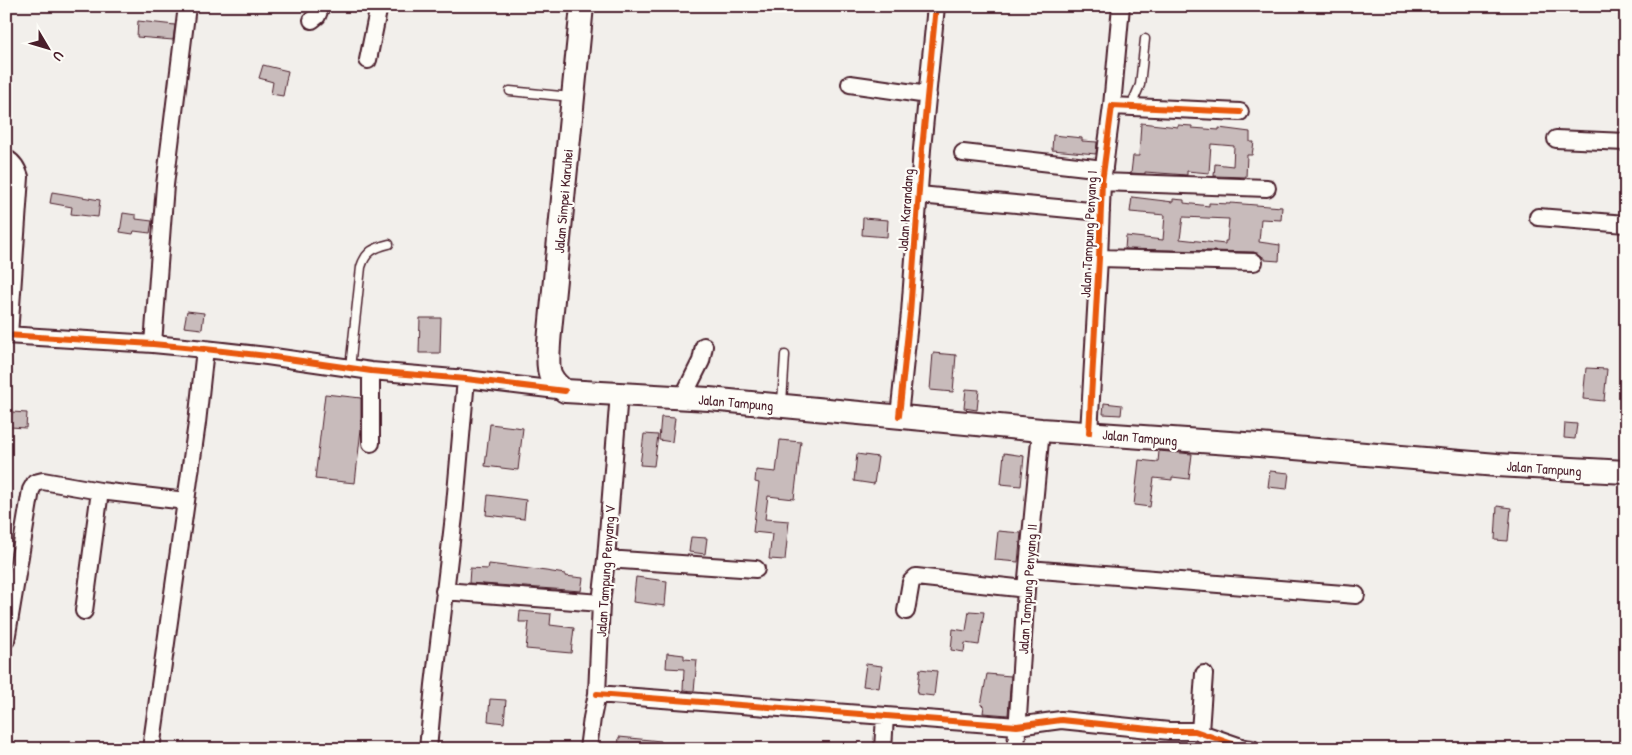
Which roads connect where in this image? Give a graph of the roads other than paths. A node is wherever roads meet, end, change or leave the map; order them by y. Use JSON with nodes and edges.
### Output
{"nodes":[{"id":1,"x":187,"y":6,"type":"edge"},
{"id":2,"x":379,"y":6,"type":"edge"},
{"id":3,"x":582,"y":6,"type":"edge"},
{"id":4,"x":936,"y":6,"type":"edge"},
{"id":5,"x":1121,"y":6,"type":"edge"},
{"id":6,"x":1145,"y":39,"type":"dead end"},
{"id":7,"x":368,"y":60,"type":"dead end"},
{"id":8,"x":850,"y":84,"type":"dead end"},
{"id":9,"x":510,"y":91,"type":"dead end"},
{"id":10,"x":928,"y":95,"type":"junction"},
{"id":11,"x":573,"y":97,"type":"junction"},
{"id":12,"x":1112,"y":106,"type":"junction"},
{"id":13,"x":1131,"y":106,"type":"junction"},
{"id":14,"x":1240,"y":112,"type":"dead end"},
{"id":15,"x":1556,"y":140,"type":"dead end"},
{"id":16,"x":1626,"y":142,"type":"edge"},
{"id":17,"x":964,"y":153,"type":"dead end"},
{"id":18,"x":6,"y":158,"type":"edge"},
{"id":19,"x":1103,"y":175,"type":"junction"},
{"id":20,"x":1267,"y":188,"type":"dead end"},
{"id":21,"x":919,"y":195,"type":"junction"},
{"id":22,"x":1101,"y":212,"type":"junction"},
{"id":23,"x":1538,"y":217,"type":"dead end"},
{"id":24,"x":1626,"y":224,"type":"edge"},
{"id":25,"x":389,"y":244,"type":"dead end"},
{"id":26,"x":1099,"y":258,"type":"junction"},
{"id":27,"x":1254,"y":262,"type":"dead end"},
{"id":28,"x":8,"y":335,"type":"edge"},
{"id":29,"x":153,"y":344,"type":"junction"},
{"id":30,"x":704,"y":346,"type":"dead end"},
{"id":31,"x":205,"y":349,"type":"junction"},
{"id":32,"x":785,"y":355,"type":"dead end"},
{"id":33,"x":350,"y":368,"type":"junction"},
{"id":34,"x":370,"y":371,"type":"junction"},
{"id":35,"x":466,"y":379,"type":"junction"},
{"id":36,"x":564,"y":390,"type":"junction"},
{"id":37,"x":618,"y":393,"type":"junction"},
{"id":38,"x":683,"y":397,"type":"junction"},
{"id":39,"x":782,"y":406,"type":"junction"},
{"id":40,"x":899,"y":416,"type":"junction"},
{"id":41,"x":1041,"y":430,"type":"junction"},
{"id":42,"x":1089,"y":433,"type":"junction"},
{"id":43,"x":370,"y":443,"type":"dead end"},
{"id":44,"x":1626,"y":472,"type":"edge"},
{"id":45,"x":100,"y":491,"type":"junction"},
{"id":46,"x":186,"y":502,"type":"junction"},
{"id":47,"x":606,"y":559,"type":"junction"},
{"id":48,"x":756,"y":569,"type":"dead end"},
{"id":49,"x":1028,"y":569,"type":"junction"},
{"id":50,"x":1026,"y":589,"type":"junction"},
{"id":51,"x":444,"y":591,"type":"junction"},
{"id":52,"x":1356,"y":595,"type":"dead end"},
{"id":53,"x":601,"y":603,"type":"junction"},
{"id":54,"x":84,"y":611,"type":"dead end"},
{"id":55,"x":906,"y":611,"type":"dead end"},
{"id":56,"x":6,"y":637,"type":"edge"},
{"id":57,"x":1204,"y":674,"type":"dead end"},
{"id":58,"x":597,"y":694,"type":"junction"},
{"id":59,"x":885,"y":716,"type":"junction"},
{"id":60,"x":1017,"y":726,"type":"junction"},
{"id":61,"x":1200,"y":732,"type":"junction"},
{"id":62,"x":151,"y":749,"type":"edge"},
{"id":63,"x":428,"y":749,"type":"edge"},
{"id":64,"x":588,"y":749,"type":"edge"},
{"id":65,"x":883,"y":749,"type":"edge"},
{"id":66,"x":1016,"y":749,"type":"edge"},
{"id":67,"x":1252,"y":749,"type":"edge"}],
"edges":[{"from":1,"to":29,"type":"street"},
{"from":2,"to":7,"type":"street"},
{"from":3,"to":11,"type":"main road","name":"Jalan Simpei Karuhei"},
{"from":4,"to":10,"type":"street","name":"Jalan Karandang"},
{"from":5,"to":12,"type":"street"},
{"from":6,"to":13,"type":"lane"},
{"from":8,"to":10,"type":"street"},
{"from":9,"to":11,"type":"lane"},
{"from":10,"to":21,"type":"street","name":"Jalan Karandang"},
{"from":11,"to":36,"type":"main road","name":"Jalan Simpei Karuhei"},
{"from":12,"to":13,"type":"street"},
{"from":12,"to":19,"type":"street","name":"Jalan Tampung Penyang I"},
{"from":13,"to":14,"type":"street"},
{"from":15,"to":16,"type":"street"},
{"from":17,"to":19,"type":"street"},
{"from":18,"to":28,"type":"street"},
{"from":19,"to":20,"type":"street"},
{"from":19,"to":22,"type":"street","name":"Jalan Tampung Penyang I"},
{"from":21,"to":22,"type":"street"},
{"from":21,"to":40,"type":"street","name":"Jalan Karandang"},
{"from":22,"to":26,"type":"street","name":"Jalan Tampung Penyang I"},
{"from":23,"to":24,"type":"street"},
{"from":25,"to":33,"type":"lane"},
{"from":26,"to":27,"type":"street"},
{"from":26,"to":42,"type":"street","name":"Jalan Tampung Penyang I"},
{"from":28,"to":29,"type":"street"},
{"from":29,"to":31,"type":"street"},
{"from":30,"to":38,"type":"street"},
{"from":31,"to":33,"type":"street"},
{"from":31,"to":46,"type":"street"},
{"from":32,"to":39,"type":"lane"},
{"from":33,"to":34,"type":"street"},
{"from":34,"to":35,"type":"street"},
{"from":34,"to":43,"type":"street"},
{"from":35,"to":36,"type":"street"},
{"from":35,"to":51,"type":"street"},
{"from":36,"to":37,"type":"main road","name":"Jalan Tampung"},
{"from":37,"to":38,"type":"main road","name":"Jalan Tampung"},
{"from":37,"to":47,"type":"street","name":"Jalan Tampung Penyang V"},
{"from":38,"to":39,"type":"main road","name":"Jalan Tampung"},
{"from":39,"to":40,"type":"main road","name":"Jalan Tampung"},
{"from":40,"to":41,"type":"main road","name":"Jalan Tampung"},
{"from":41,"to":42,"type":"main road","name":"Jalan Tampung"},
{"from":41,"to":49,"type":"street","name":"Jalan Tampung Penyang II"},
{"from":42,"to":44,"type":"main road","name":"Jalan Tampung"},
{"from":45,"to":46,"type":"street"},
{"from":45,"to":54,"type":"street"},
{"from":45,"to":56,"type":"street"},
{"from":46,"to":62,"type":"street"},
{"from":47,"to":48,"type":"street"},
{"from":47,"to":53,"type":"street","name":"Jalan Tampung Penyang V"},
{"from":49,"to":50,"type":"street","name":"Jalan Tampung Penyang II"},
{"from":49,"to":52,"type":"street"},
{"from":50,"to":55,"type":"street"},
{"from":50,"to":60,"type":"street","name":"Jalan Tampung Penyang II"},
{"from":51,"to":53,"type":"street"},
{"from":51,"to":63,"type":"street"},
{"from":53,"to":58,"type":"street","name":"Jalan Tampung Penyang V"},
{"from":57,"to":61,"type":"street"},
{"from":58,"to":59,"type":"street"},
{"from":58,"to":64,"type":"street","name":"Jalan Tampung Penyang V"},
{"from":59,"to":60,"type":"street"},
{"from":59,"to":65,"type":"street"},
{"from":60,"to":61,"type":"street"},
{"from":60,"to":66,"type":"street","name":"Jalan Tampung Penyang II"},
{"from":61,"to":67,"type":"street"}]}
